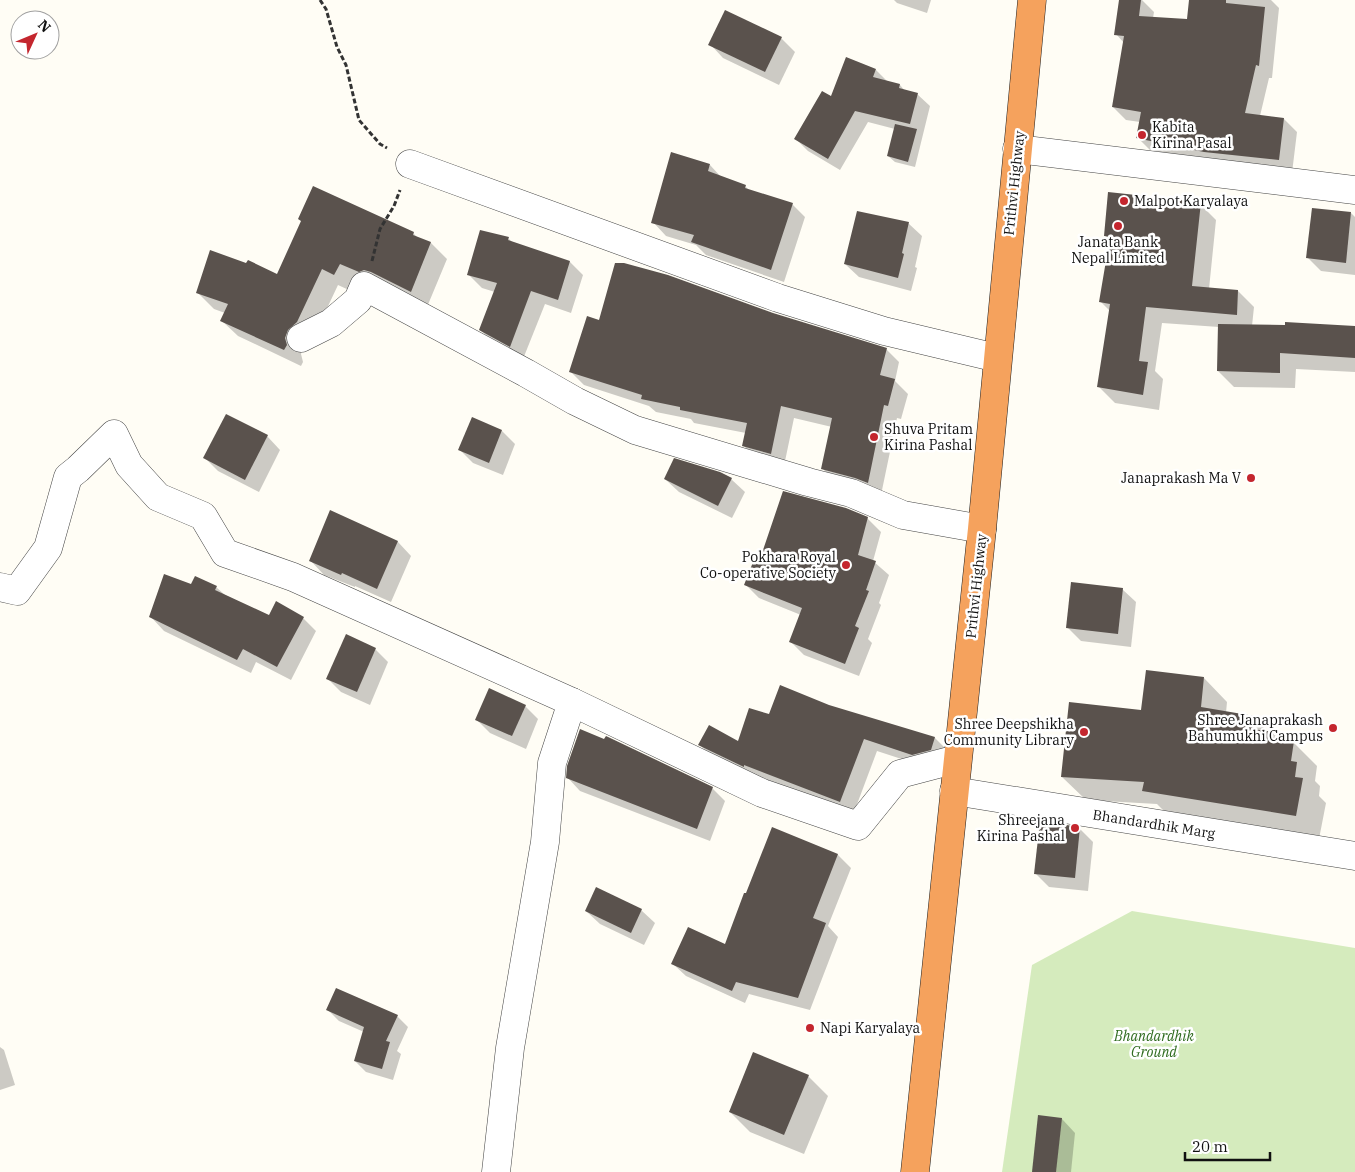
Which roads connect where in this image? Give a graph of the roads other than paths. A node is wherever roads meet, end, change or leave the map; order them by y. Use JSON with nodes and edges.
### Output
{"nodes":[{"id":1,"x":1032,"y":0,"type":"edge"},
{"id":2,"x":1017,"y":149,"type":"junction"},
{"id":3,"x":410,"y":164,"type":"road end"},
{"id":4,"x":1355,"y":190,"type":"edge"},
{"id":5,"x":300,"y":338,"type":"dead end"},
{"id":6,"x":998,"y":358,"type":"junction"},
{"id":7,"x":982,"y":530,"type":"junction"},
{"id":8,"x":0,"y":587,"type":"edge"},
{"id":9,"x":572,"y":702,"type":"junction"},
{"id":10,"x":957,"y":760,"type":"junction"},
{"id":11,"x":954,"y":791,"type":"junction"},
{"id":12,"x":1355,"y":856,"type":"edge"},
{"id":13,"x":496,"y":1172,"type":"edge"},
{"id":14,"x":915,"y":1172,"type":"edge"}],
"edges":[{"from":1,"to":2,"type":"highway","name":"Prithvi Highway"},
{"from":2,"to":4,"type":"street"},
{"from":2,"to":6,"type":"highway","name":"Prithvi Highway"},
{"from":3,"to":6,"type":"street"},
{"from":5,"to":7,"type":"street"},
{"from":6,"to":7,"type":"highway","name":"Prithvi Highway"},
{"from":7,"to":10,"type":"highway","name":"Prithvi Highway"},
{"from":8,"to":9,"type":"street"},
{"from":9,"to":10,"type":"street"},
{"from":9,"to":13,"type":"street"},
{"from":10,"to":11,"type":"highway","name":"Prithvi Highway"},
{"from":11,"to":12,"type":"street","name":"Bhandardhik Marg"},
{"from":11,"to":14,"type":"highway","name":"Prithvi Highway"}]}
